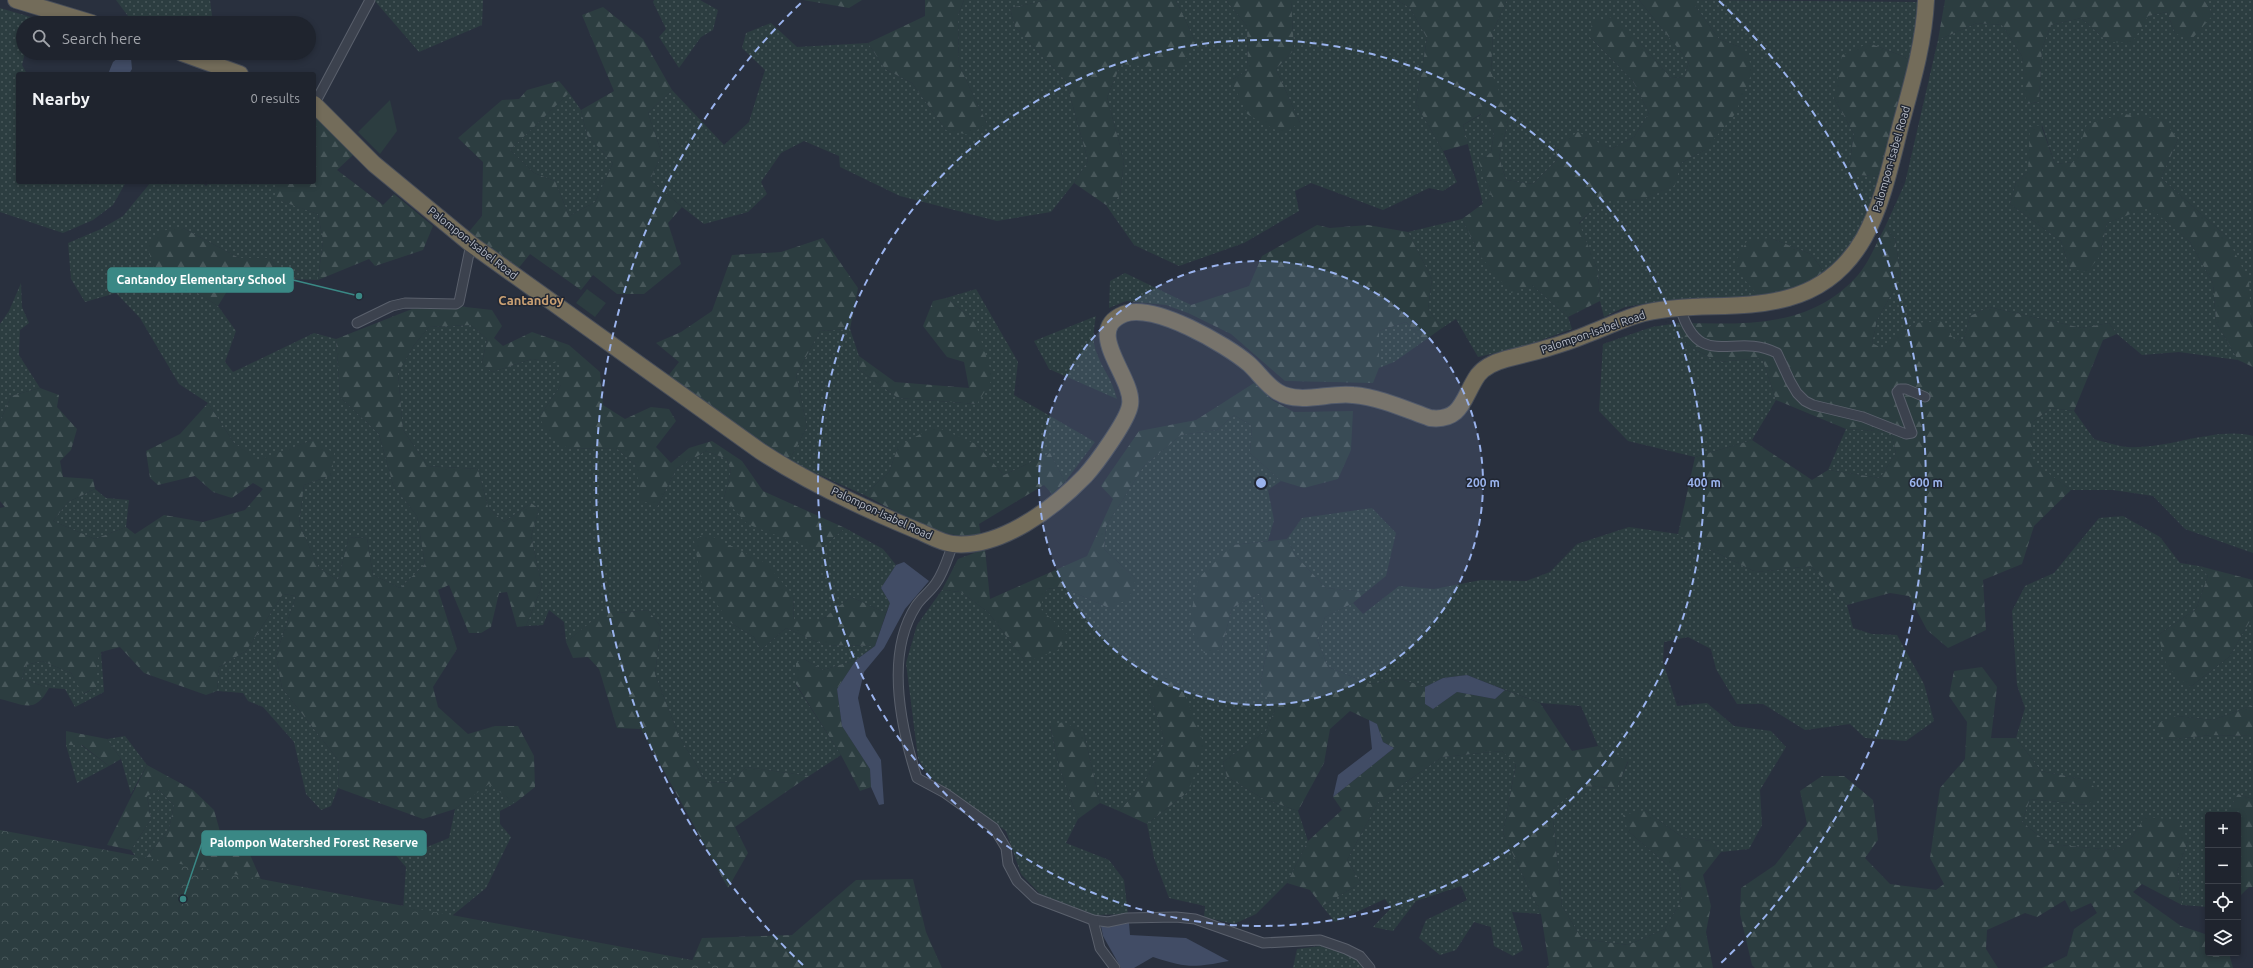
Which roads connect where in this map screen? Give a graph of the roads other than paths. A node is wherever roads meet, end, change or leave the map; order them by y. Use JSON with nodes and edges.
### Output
{"nodes":[{"id":1,"x":16,"y":0,"type":"edge"},
{"id":2,"x":370,"y":0,"type":"edge"},
{"id":3,"x":1926,"y":0,"type":"edge"},
{"id":4,"x":69,"y":16,"type":"edge"},
{"id":5,"x":201,"y":60,"type":"edge"},
{"id":6,"x":234,"y":72,"type":"edge"},
{"id":7,"x":316,"y":100,"type":"edge"},
{"id":8,"x":316,"y":106,"type":"edge"},
{"id":9,"x":471,"y":244,"type":"junction"},
{"id":10,"x":1680,"y":307,"type":"junction"},
{"id":11,"x":357,"y":322,"type":"dead end"},
{"id":12,"x":1926,"y":398,"type":"dead end"},
{"id":13,"x":953,"y":544,"type":"junction"},
{"id":14,"x":1093,"y":920,"type":"junction"},
{"id":15,"x":1115,"y":968,"type":"edge"},
{"id":16,"x":1370,"y":968,"type":"edge"}],
"edges":[{"from":1,"to":4,"type":"highway"},
{"from":2,"to":7,"type":"street"},
{"from":3,"to":10,"type":"highway","name":"Palompon-Isabel Road"},
{"from":5,"to":6,"type":"highway"},
{"from":8,"to":9,"type":"highway","name":"Palompon-Isabel Road"},
{"from":9,"to":11,"type":"street"},
{"from":9,"to":13,"type":"highway","name":"Palompon-Isabel Road"},
{"from":10,"to":12,"type":"street"},
{"from":10,"to":13,"type":"highway","name":"Palompon-Isabel Road"},
{"from":13,"to":14,"type":"street"},
{"from":14,"to":15,"type":"street"},
{"from":14,"to":16,"type":"street"}]}
